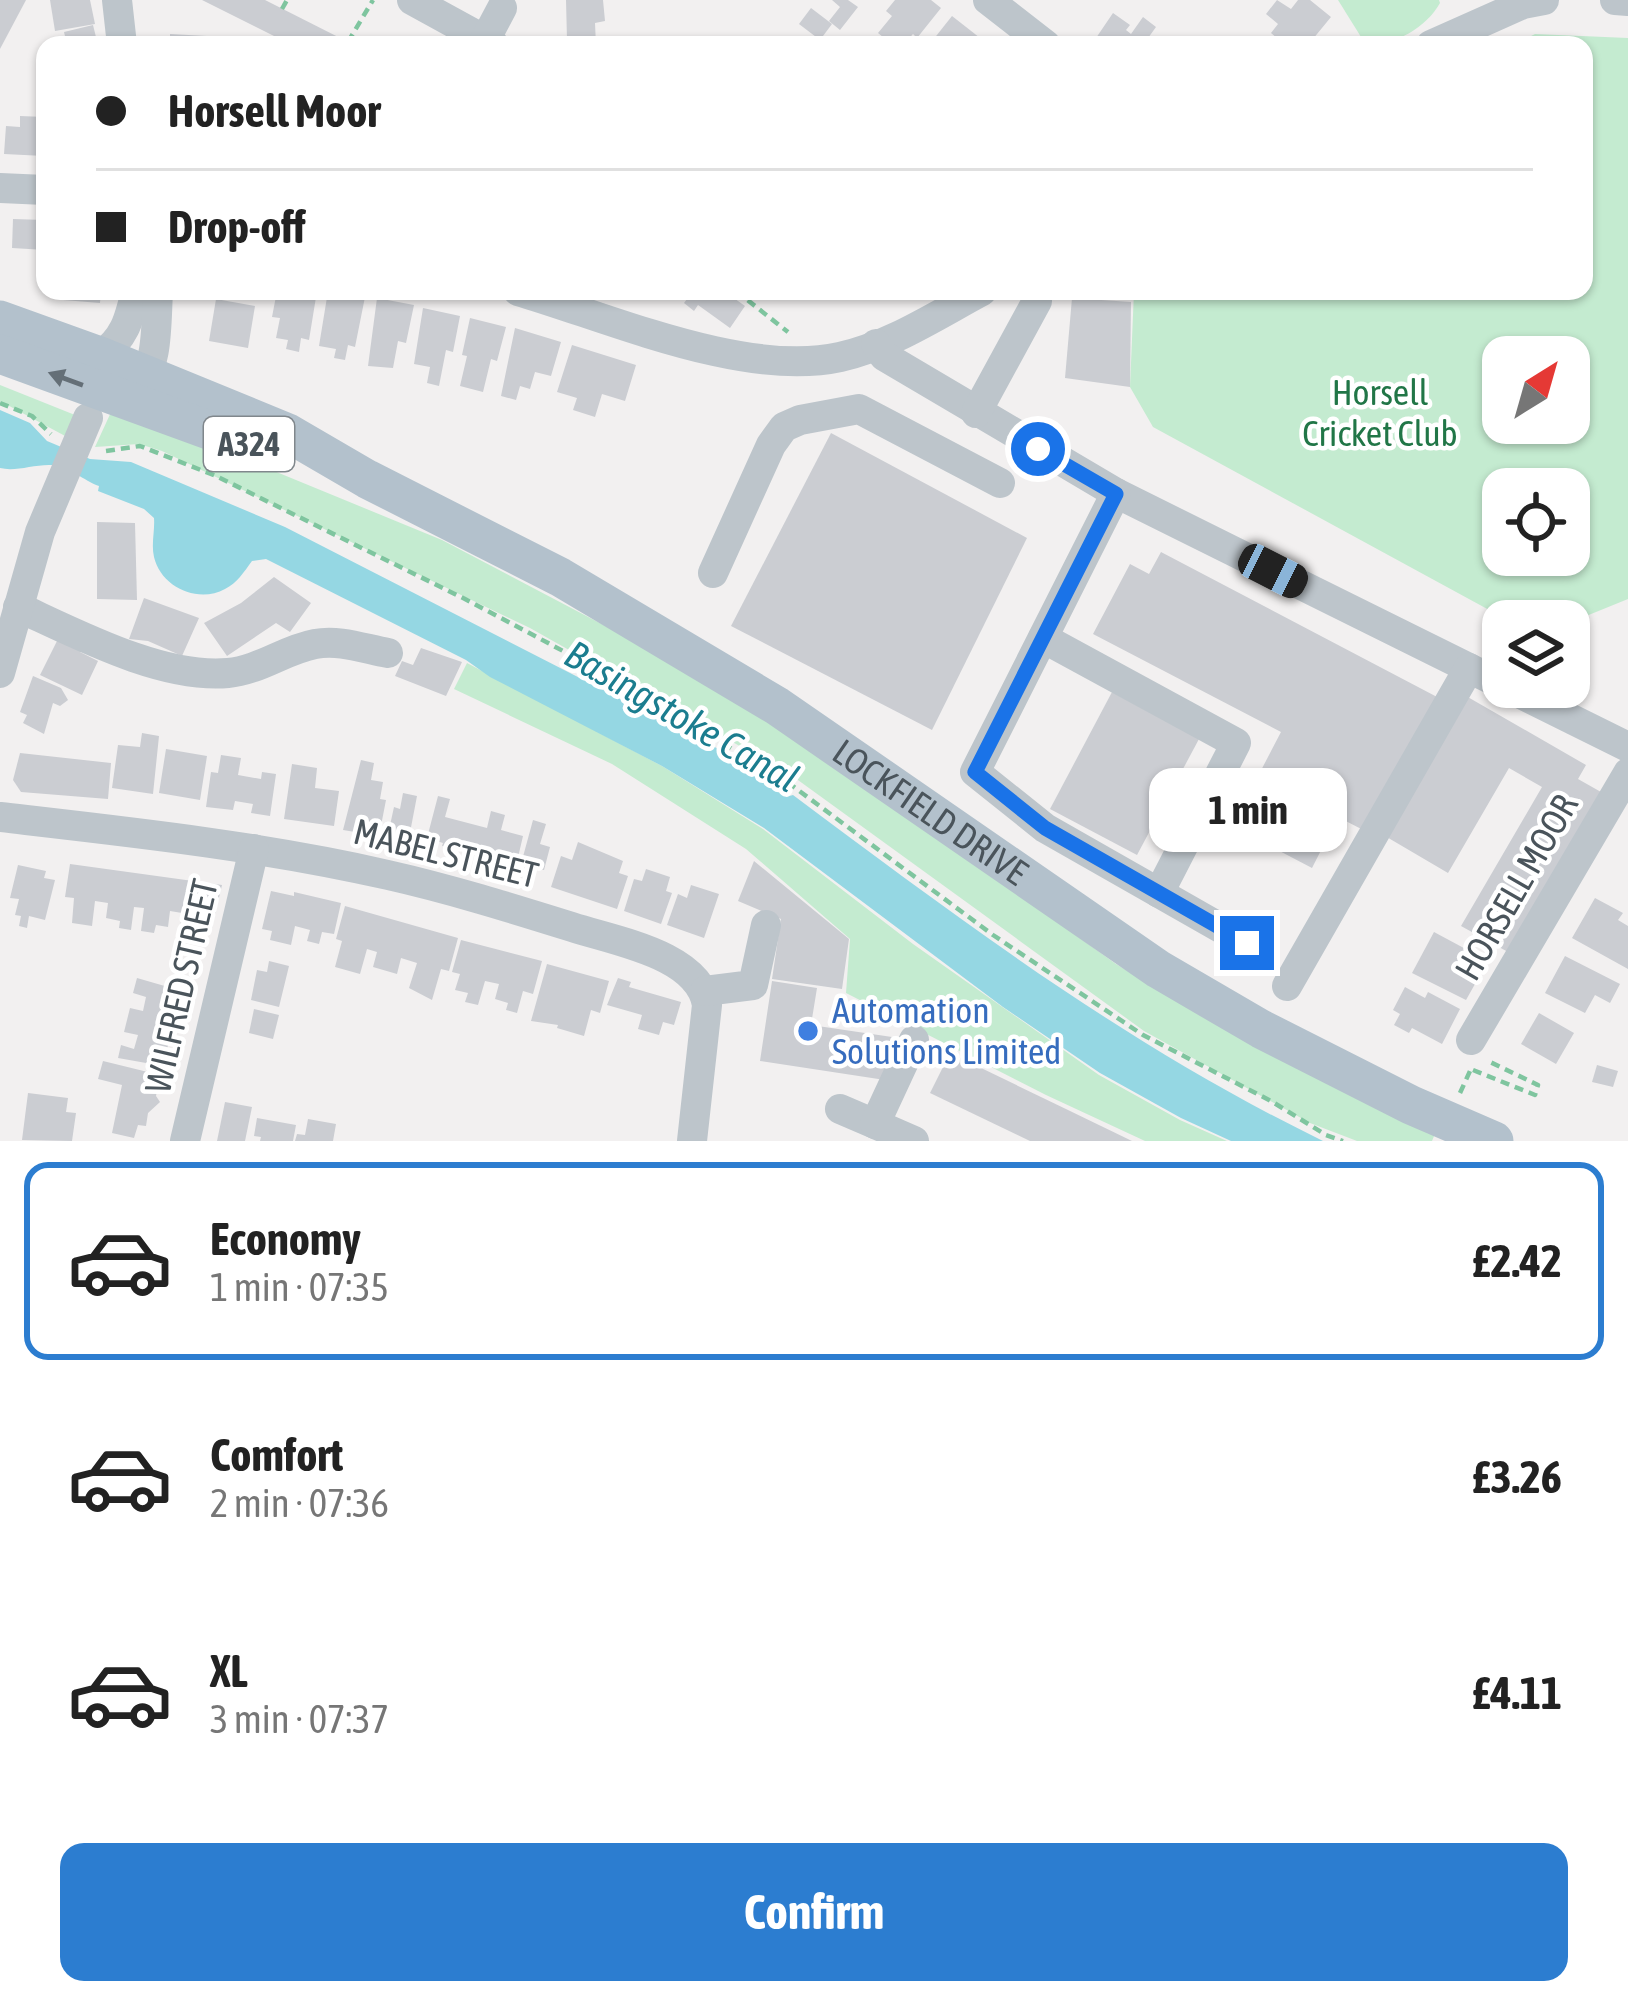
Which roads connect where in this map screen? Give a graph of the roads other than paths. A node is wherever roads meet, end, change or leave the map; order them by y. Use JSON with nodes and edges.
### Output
{"nodes":[{"id":1,"x":117,"y":0,"type":"edge"},
{"id":2,"x":412,"y":0,"type":"edge"},
{"id":3,"x":988,"y":0,"type":"edge"},
{"id":4,"x":1615,"y":0,"type":"edge"},
{"id":5,"x":1529,"y":1,"type":"edge"},
{"id":6,"x":1628,"y":1,"type":"edge"},
{"id":7,"x":502,"y":8,"type":"dead end"},
{"id":8,"x":121,"y":36,"type":"edge"},
{"id":9,"x":477,"y":36,"type":"edge"},
{"id":10,"x":492,"y":36,"type":"edge"},
{"id":11,"x":1034,"y":36,"type":"edge"},
{"id":12,"x":1451,"y":36,"type":"edge"},
{"id":13,"x":0,"y":188,"type":"edge"},
{"id":14,"x":36,"y":190,"type":"edge"},
{"id":15,"x":133,"y":300,"type":"edge"},
{"id":16,"x":158,"y":300,"type":"edge"},
{"id":17,"x":547,"y":300,"type":"edge"},
{"id":18,"x":1037,"y":301,"type":"dead end"},
{"id":19,"x":938,"y":302,"type":"edge"},
{"id":20,"x":0,"y":320,"type":"edge"},
{"id":21,"x":876,"y":344,"type":"junction"},
{"id":22,"x":0,"y":354,"type":"edge"},
{"id":23,"x":100,"y":356,"type":"junction"},
{"id":24,"x":141,"y":389,"type":"junction"},
{"id":25,"x":963,"y":405,"type":"junction"},
{"id":26,"x":88,"y":418,"type":"dead end"},
{"id":27,"x":924,"y":442,"type":"junction"},
{"id":28,"x":1000,"y":483,"type":"dead end"},
{"id":29,"x":1116,"y":494,"type":"junction"},
{"id":30,"x":713,"y":573,"type":"dead end"},
{"id":31,"x":9,"y":621,"type":"edge"},
{"id":32,"x":1043,"y":638,"type":"junction"},
{"id":33,"x":388,"y":653,"type":"dead end"},
{"id":34,"x":1469,"y":668,"type":"junction"},
{"id":35,"x":0,"y":673,"type":"edge"},
{"id":36,"x":1482,"y":674,"type":"edge"},
{"id":37,"x":1549,"y":708,"type":"edge"},
{"id":38,"x":1628,"y":747,"type":"edge"},
{"id":39,"x":1628,"y":773,"type":"edge"},
{"id":40,"x":0,"y":817,"type":"edge"},
{"id":41,"x":254,"y":849,"type":"junction"},
{"id":42,"x":1159,"y":893,"type":"junction"},
{"id":43,"x":766,"y":925,"type":"dead end"},
{"id":44,"x":1247,"y":943,"type":"dead end"},
{"id":45,"x":1287,"y":986,"type":"dead end"},
{"id":46,"x":705,"y":991,"type":"junction"},
{"id":47,"x":914,"y":1040,"type":"dead end"},
{"id":48,"x":1474,"y":1056,"type":"road end"},
{"id":49,"x":840,"y":1109,"type":"dead end"},
{"id":50,"x":875,"y":1124,"type":"junction"},
{"id":51,"x":185,"y":1141,"type":"edge"},
{"id":52,"x":692,"y":1141,"type":"edge"},
{"id":53,"x":914,"y":1141,"type":"edge"},
{"id":54,"x":1494,"y":1141,"type":"edge"}],
"edges":[{"from":1,"to":8,"type":"street"},
{"from":2,"to":9,"type":"street"},
{"from":3,"to":11,"type":"street"},
{"from":4,"to":6,"type":"street"},
{"from":5,"to":12,"type":"street"},
{"from":7,"to":10,"type":"street"},
{"from":13,"to":14,"type":"street"},
{"from":15,"to":23,"type":"street"},
{"from":16,"to":24,"type":"street"},
{"from":17,"to":21,"type":"street"},
{"from":18,"to":25,"type":"street"},
{"from":19,"to":21,"type":"street"},
{"from":20,"to":23,"type":"main road","name":"LOCKFIELD DRIVE","number":"A324"},
{"from":21,"to":25,"type":"street"},
{"from":24,"to":22,"type":"main road","name":"LOCKFIELD DRIVE","number":"A324","one_way":true},
{"from":23,"to":24,"type":"main road","name":"LOCKFIELD DRIVE","number":"A324"},
{"from":24,"to":54,"type":"main road","name":"LOCKFIELD DRIVE","number":"A324"},
{"from":25,"to":27,"type":"street"},
{"from":25,"to":29,"type":"street"},
{"from":26,"to":31,"type":"street"},
{"from":27,"to":28,"type":"street"},
{"from":27,"to":30,"type":"street"},
{"from":29,"to":32,"type":"street"},
{"from":29,"to":34,"type":"street"},
{"from":31,"to":33,"type":"street"},
{"from":31,"to":35,"type":"street"},
{"from":32,"to":42,"type":"street"},
{"from":32,"to":42,"type":"street"},
{"from":34,"to":36,"type":"street"},
{"from":34,"to":45,"type":"street"},
{"from":37,"to":38,"type":"street"},
{"from":39,"to":48,"type":"street","name":"HORSELL MOOR"},
{"from":40,"to":41,"type":"street","name":"MABEL STREET"},
{"from":41,"to":46,"type":"street","name":"MABEL STREET"},
{"from":41,"to":51,"type":"street","name":"WILFRED STREET"},
{"from":42,"to":44,"type":"street"},
{"from":43,"to":46,"type":"street"},
{"from":46,"to":52,"type":"street"},
{"from":47,"to":50,"type":"street"},
{"from":49,"to":50,"type":"street"},
{"from":50,"to":53,"type":"street"}]}
